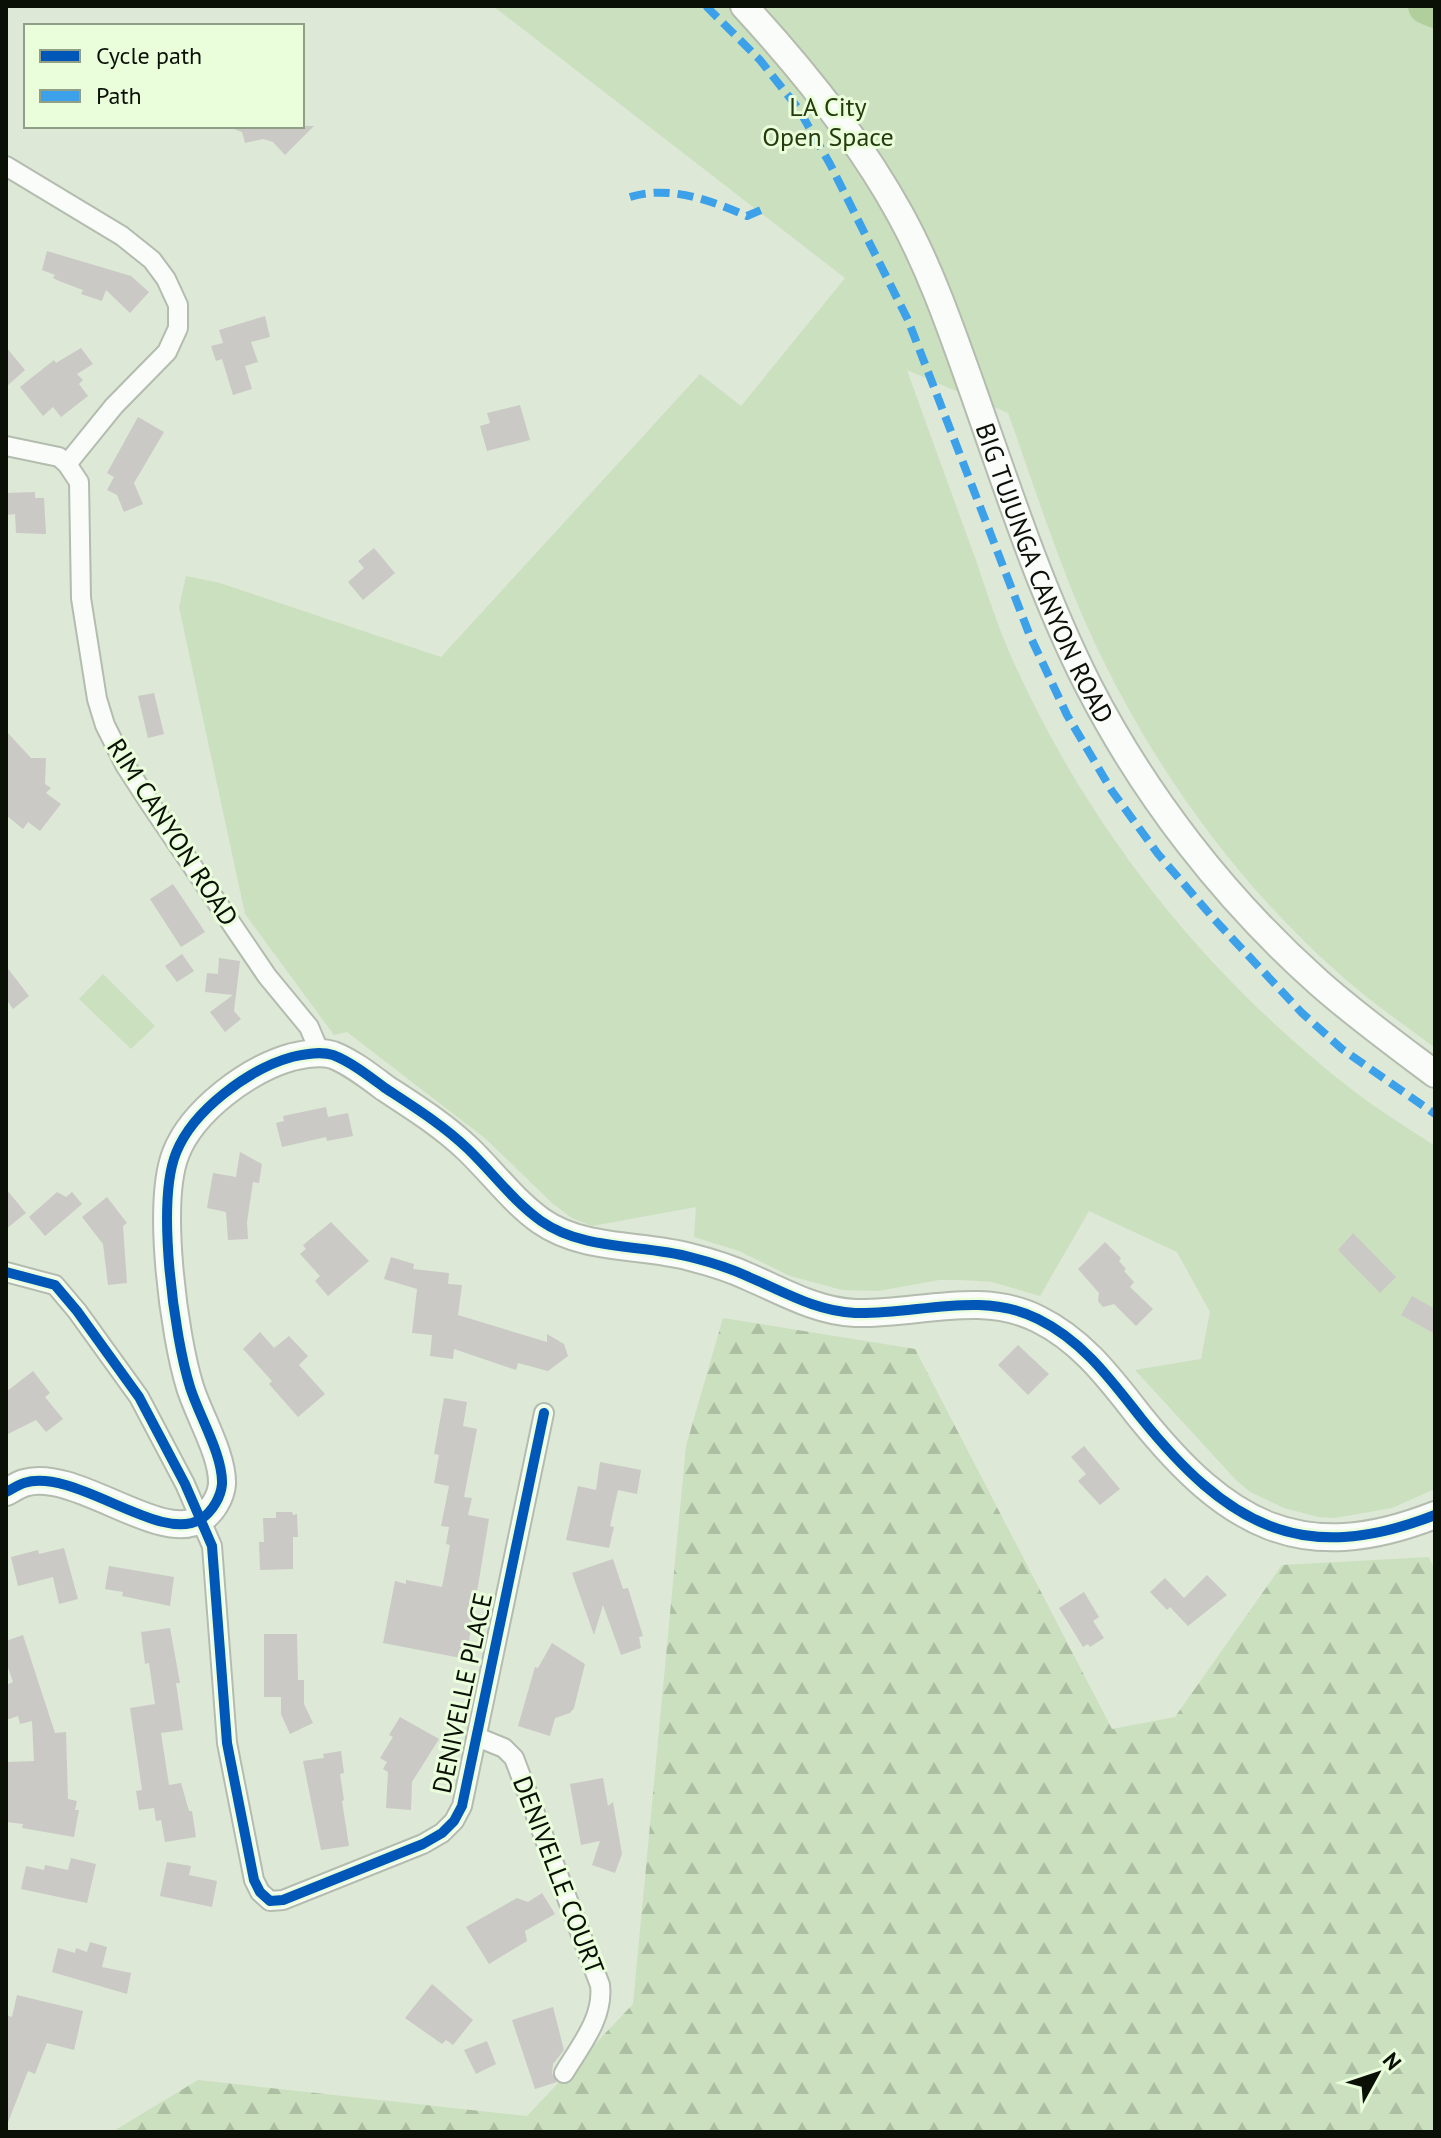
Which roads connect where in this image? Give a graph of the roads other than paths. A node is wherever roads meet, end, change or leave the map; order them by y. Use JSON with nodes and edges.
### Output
{"nodes":[{"id":1,"x":744,"y":6,"type":"edge"},
{"id":2,"x":6,"y":166,"type":"edge"},
{"id":3,"x":6,"y":446,"type":"edge"},
{"id":4,"x":67,"y":464,"type":"junction"},
{"id":5,"x":320,"y":1053,"type":"junction"},
{"id":6,"x":1435,"y":1074,"type":"edge"},
{"id":7,"x":6,"y":1272,"type":"edge"},
{"id":8,"x":544,"y":1413,"type":"dead end"},
{"id":9,"x":6,"y":1492,"type":"edge"},
{"id":10,"x":1435,"y":1515,"type":"edge"},
{"id":11,"x":201,"y":1520,"type":"junction"},
{"id":12,"x":477,"y":1737,"type":"junction"},
{"id":13,"x":564,"y":2073,"type":"dead end"}],
"edges":[{"from":1,"to":6,"type":"street","name":"BIG TUJUNGA CANYON ROAD"},
{"from":2,"to":4,"type":"street"},
{"from":3,"to":4,"type":"street"},
{"from":4,"to":5,"type":"street","name":"RIM CANYON ROAD"},
{"from":5,"to":10,"type":"street"},
{"from":5,"to":11,"type":"street"},
{"from":7,"to":11,"type":"street"},
{"from":8,"to":12,"type":"street","name":"DENIVELLE PLACE"},
{"from":9,"to":11,"type":"street"},
{"from":11,"to":12,"type":"street","name":"DENIVELLE PLACE"},
{"from":12,"to":13,"type":"street","name":"DENIVELLE COURT"}]}
